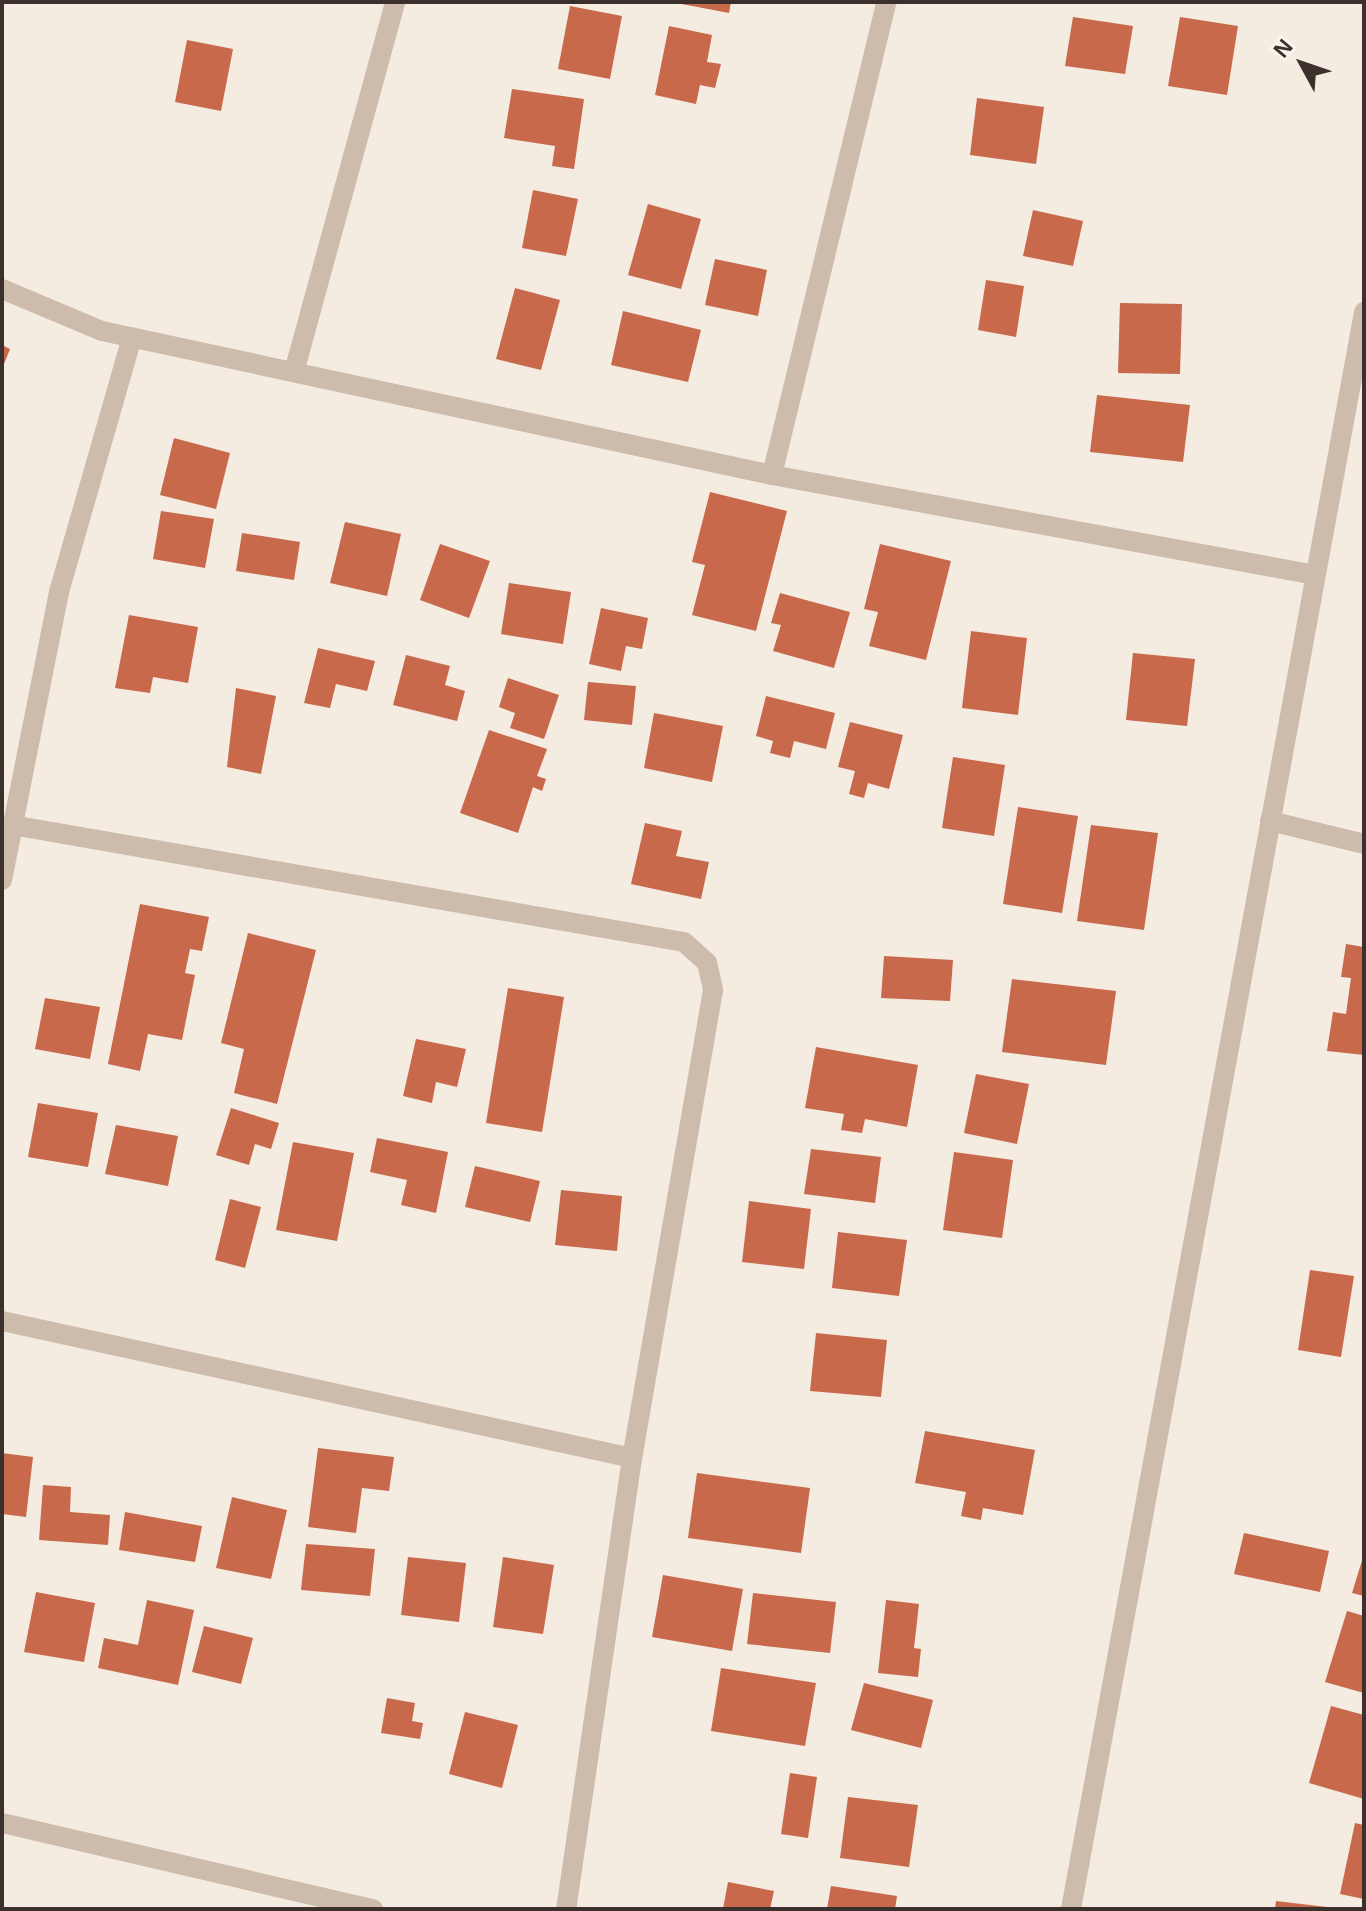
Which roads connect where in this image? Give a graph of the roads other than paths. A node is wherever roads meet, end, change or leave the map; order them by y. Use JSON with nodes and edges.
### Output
{"nodes":[{"id":1,"x":395,"y":2,"type":"edge"},
{"id":2,"x":886,"y":2,"type":"edge"},
{"id":3,"x":2,"y":289,"type":"edge"},
{"id":4,"x":1364,"y":312,"type":"edge"},
{"id":5,"x":132,"y":337,"type":"junction"},
{"id":6,"x":294,"y":372,"type":"junction"},
{"id":7,"x":772,"y":475,"type":"junction"},
{"id":8,"x":1315,"y":575,"type":"junction"},
{"id":9,"x":1270,"y":821,"type":"junction"},
{"id":10,"x":12,"y":825,"type":"junction"},
{"id":11,"x":1364,"y":844,"type":"edge"},
{"id":12,"x":2,"y":880,"type":"edge"},
{"id":13,"x":2,"y":1321,"type":"edge"},
{"id":14,"x":632,"y":1458,"type":"junction"},
{"id":15,"x":2,"y":1823,"type":"edge"},
{"id":16,"x":373,"y":1909,"type":"edge"},
{"id":17,"x":566,"y":1909,"type":"edge"},
{"id":18,"x":1071,"y":1909,"type":"edge"}],
"edges":[{"from":1,"to":6,"type":"street"},
{"from":2,"to":7,"type":"street"},
{"from":3,"to":5,"type":"street"},
{"from":4,"to":8,"type":"street"},
{"from":5,"to":6,"type":"street"},
{"from":5,"to":10,"type":"street"},
{"from":6,"to":7,"type":"street"},
{"from":7,"to":8,"type":"street"},
{"from":8,"to":9,"type":"street"},
{"from":9,"to":11,"type":"street"},
{"from":9,"to":18,"type":"street"},
{"from":10,"to":12,"type":"street"},
{"from":10,"to":14,"type":"street"},
{"from":13,"to":14,"type":"street"},
{"from":14,"to":17,"type":"street"},
{"from":15,"to":16,"type":"street"}]}
